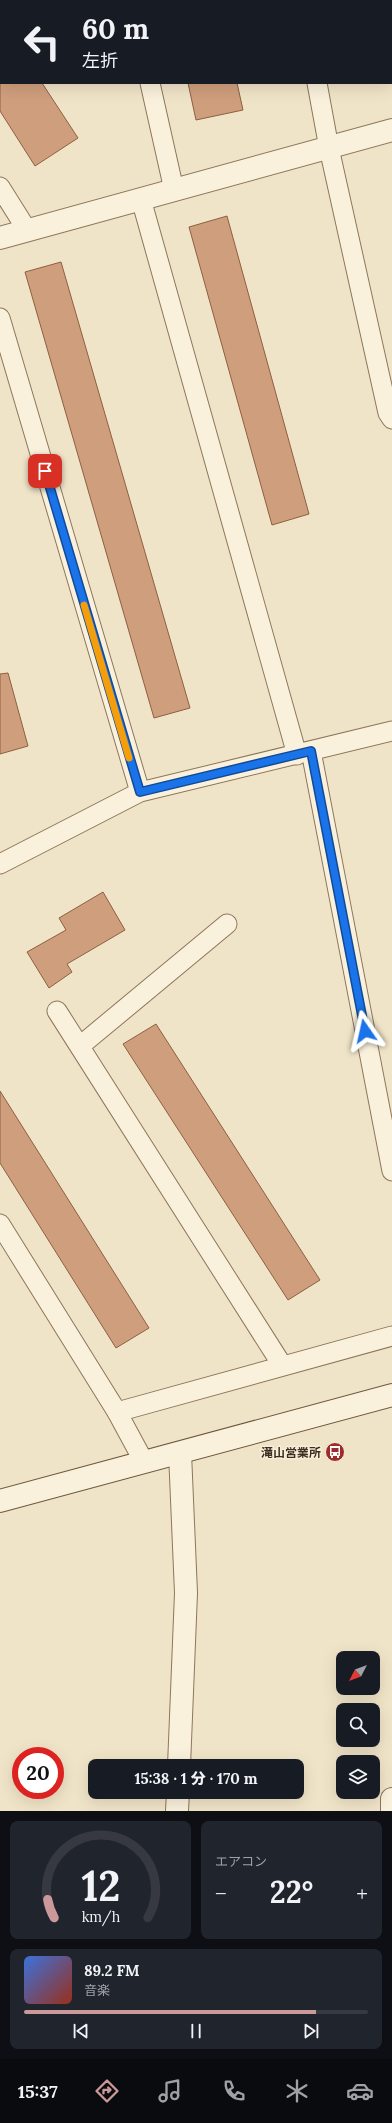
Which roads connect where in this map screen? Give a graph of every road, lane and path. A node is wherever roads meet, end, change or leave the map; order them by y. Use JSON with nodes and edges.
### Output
{"nodes":[{"id":1,"x":150,"y":84,"type":"edge"},
{"id":2,"x":317,"y":84,"type":"edge"},
{"id":3,"x":392,"y":130,"type":"edge"},
{"id":4,"x":329,"y":148,"type":"junction"},
{"id":5,"x":0,"y":187,"type":"edge"},
{"id":6,"x":174,"y":190,"type":"junction"},
{"id":7,"x":141,"y":199,"type":"junction"},
{"id":8,"x":27,"y":230,"type":"junction"},
{"id":9,"x":0,"y":238,"type":"edge"},
{"id":10,"x":0,"y":318,"type":"edge"},
{"id":11,"x":392,"y":419,"type":"edge"},
{"id":12,"x":392,"y":730,"type":"edge"},
{"id":13,"x":304,"y":753,"type":"junction"},
{"id":14,"x":140,"y":792,"type":"junction"},
{"id":15,"x":0,"y":864,"type":"edge"},
{"id":16,"x":227,"y":924,"type":"dead end"},
{"id":17,"x":58,"y":1011,"type":"dead end"},
{"id":18,"x":80,"y":1046,"type":"junction"},
{"id":19,"x":392,"y":1171,"type":"edge"},
{"id":20,"x":0,"y":1224,"type":"edge"},
{"id":21,"x":392,"y":1336,"type":"edge"},
{"id":22,"x":282,"y":1365,"type":"junction"},
{"id":23,"x":392,"y":1395,"type":"edge"},
{"id":24,"x":117,"y":1412,"type":"junction"},
{"id":25,"x":180,"y":1453,"type":"junction"},
{"id":26,"x":144,"y":1462,"type":"junction"},
{"id":27,"x":0,"y":1501,"type":"edge"},
{"id":28,"x":179,"y":1759,"type":"edge"},
{"id":29,"x":178,"y":1799,"type":"edge"},
{"id":30,"x":392,"y":1799,"type":"edge"},
{"id":31,"x":177,"y":1811,"type":"edge"},
{"id":32,"x":392,"y":1811,"type":"edge"}],
"edges":[{"from":1,"to":6,"type":"lane"},
{"from":2,"to":4,"type":"lane"},
{"from":3,"to":4,"type":"street"},
{"from":4,"to":6,"type":"street"},
{"from":4,"to":11,"type":"lane"},
{"from":5,"to":8,"type":"lane"},
{"from":6,"to":7,"type":"street"},
{"from":7,"to":8,"type":"street"},
{"from":7,"to":13,"type":"lane"},
{"from":8,"to":9,"type":"street"},
{"from":10,"to":14,"type":"lane"},
{"from":12,"to":13,"type":"lane"},
{"from":13,"to":14,"type":"lane"},
{"from":13,"to":19,"type":"lane"},
{"from":14,"to":15,"type":"lane"},
{"from":16,"to":18,"type":"lane"},
{"from":17,"to":18,"type":"lane"},
{"from":18,"to":22,"type":"lane"},
{"from":20,"to":24,"type":"lane"},
{"from":21,"to":22,"type":"lane"},
{"from":22,"to":24,"type":"lane"},
{"from":23,"to":25,"type":"street"},
{"from":24,"to":26,"type":"lane"},
{"from":25,"to":26,"type":"street"},
{"from":25,"to":28,"type":"street"},
{"from":26,"to":27,"type":"street"},
{"from":29,"to":31,"type":"street"},
{"from":30,"to":32,"type":"street"}]}
